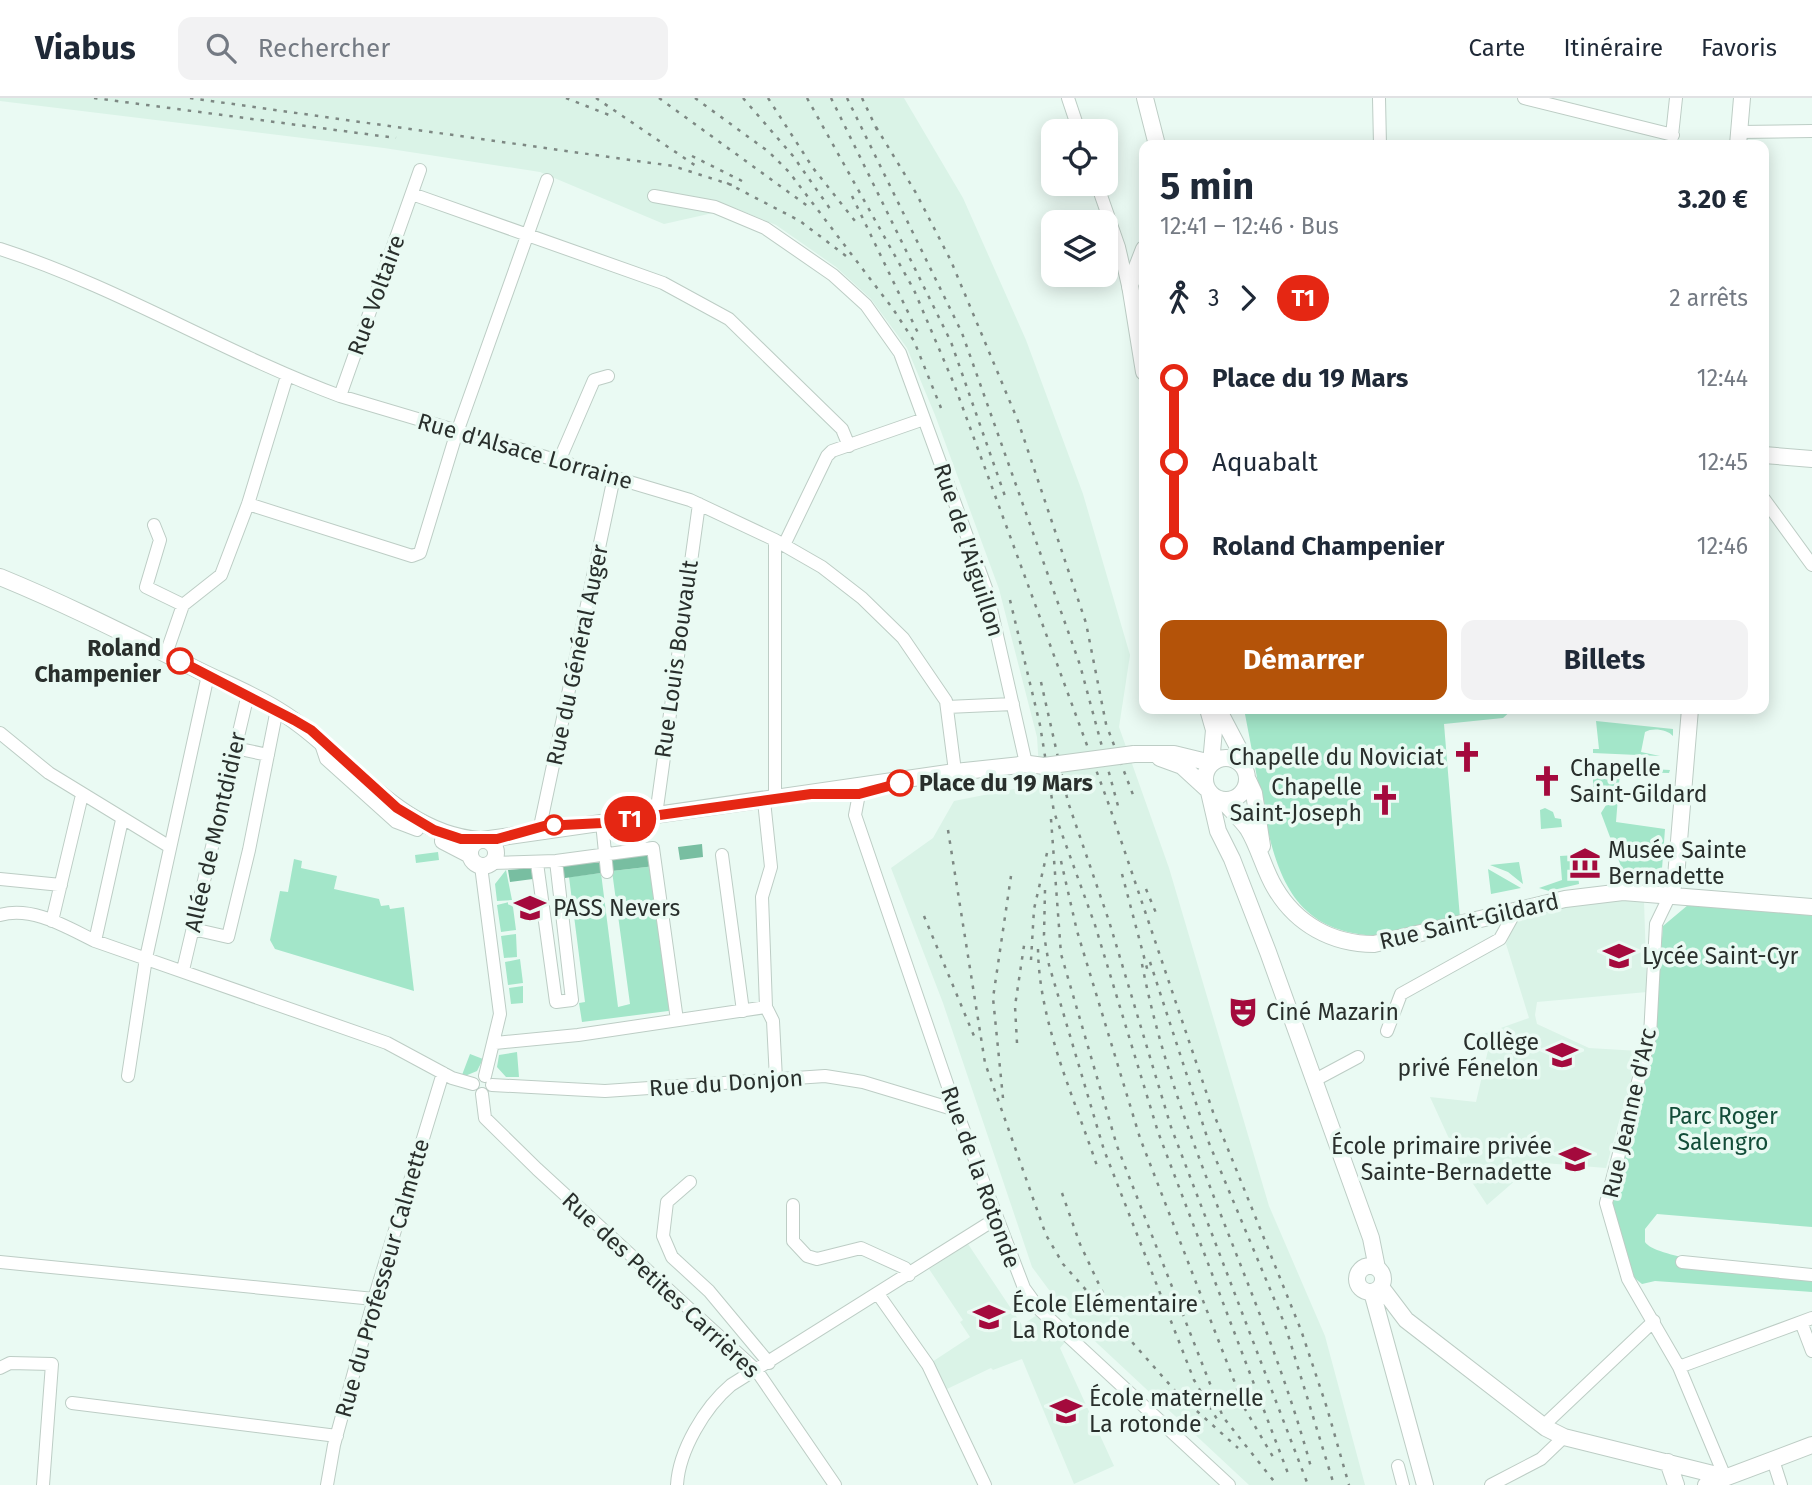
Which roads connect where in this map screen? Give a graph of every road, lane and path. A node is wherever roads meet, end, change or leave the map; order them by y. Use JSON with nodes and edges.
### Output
{"nodes":[{"id":1,"x":1068,"y":98,"type":"edge"},
{"id":2,"x":1145,"y":98,"type":"edge"},
{"id":3,"x":1378,"y":98,"type":"edge"},
{"id":4,"x":1524,"y":98,"type":"edge"},
{"id":5,"x":1676,"y":98,"type":"edge"},
{"id":6,"x":1742,"y":98,"type":"edge"},
{"id":7,"x":1075,"y":119,"type":"edge"},
{"id":8,"x":1812,"y":131,"type":"edge"},
{"id":9,"x":1739,"y":139,"type":"edge"},
{"id":10,"x":1156,"y":140,"type":"edge"},
{"id":11,"x":1380,"y":140,"type":"edge"},
{"id":12,"x":1672,"y":140,"type":"edge"},
{"id":13,"x":420,"y":170,"type":"dead end"},
{"id":14,"x":547,"y":180,"type":"dead end"},
{"id":15,"x":412,"y":194,"type":"junction"},
{"id":16,"x":654,"y":196,"type":"dead end"},
{"id":17,"x":1101,"y":196,"type":"edge"},
{"id":18,"x":527,"y":234,"type":"junction"},
{"id":19,"x":0,"y":249,"type":"edge"},
{"id":20,"x":1139,"y":261,"type":"edge"},
{"id":21,"x":1131,"y":297,"type":"junction"},
{"id":22,"x":1139,"y":343,"type":"edge"},
{"id":23,"x":287,"y":376,"type":"junction"},
{"id":24,"x":608,"y":376,"type":"dead end"},
{"id":25,"x":340,"y":396,"type":"junction"},
{"id":26,"x":924,"y":419,"type":"junction"},
{"id":27,"x":458,"y":432,"type":"junction"},
{"id":28,"x":849,"y":446,"type":"junction"},
{"id":29,"x":1769,"y":455,"type":"edge"},
{"id":30,"x":1812,"y":459,"type":"edge"},
{"id":31,"x":559,"y":461,"type":"junction"},
{"id":32,"x":614,"y":477,"type":"junction"},
{"id":33,"x":248,"y":503,"type":"junction"},
{"id":34,"x":699,"y":504,"type":"junction"},
{"id":35,"x":1769,"y":506,"type":"edge"},
{"id":36,"x":154,"y":526,"type":"dead end"},
{"id":37,"x":780,"y":543,"type":"junction"},
{"id":38,"x":1812,"y":565,"type":"edge"},
{"id":39,"x":0,"y":577,"type":"edge"},
{"id":40,"x":183,"y":606,"type":"junction"},
{"id":41,"x":166,"y":654,"type":"junction"},
{"id":42,"x":208,"y":676,"type":"junction"},
{"id":43,"x":248,"y":694,"type":"junction"},
{"id":44,"x":1013,"y":704,"type":"junction"},
{"id":45,"x":947,"y":707,"type":"junction"},
{"id":46,"x":277,"y":709,"type":"junction"},
{"id":47,"x":1209,"y":714,"type":"edge"},
{"id":48,"x":1221,"y":714,"type":"edge"},
{"id":49,"x":1690,"y":714,"type":"edge"},
{"id":50,"x":0,"y":733,"type":"edge"},
{"id":51,"x":319,"y":737,"type":"junction"},
{"id":52,"x":235,"y":748,"type":"junction"},
{"id":53,"x":1141,"y":754,"type":"junction"},
{"id":54,"x":268,"y":755,"type":"junction"},
{"id":55,"x":1211,"y":763,"type":"junction"},
{"id":56,"x":1037,"y":765,"type":"junction"},
{"id":57,"x":955,"y":771,"type":"junction"},
{"id":58,"x":934,"y":779,"type":"junction"},
{"id":59,"x":1244,"y":780,"type":"junction"},
{"id":60,"x":1213,"y":793,"type":"junction"},
{"id":61,"x":811,"y":794,"type":"junction"},
{"id":62,"x":859,"y":794,"type":"junction"},
{"id":63,"x":82,"y":795,"type":"junction"},
{"id":64,"x":769,"y":800,"type":"junction"},
{"id":65,"x":397,"y":808,"type":"junction"},
{"id":66,"x":656,"y":815,"type":"junction"},
{"id":67,"x":1236,"y":816,"type":"junction"},
{"id":68,"x":122,"y":820,"type":"junction"},
{"id":69,"x":602,"y":823,"type":"junction"},
{"id":70,"x":417,"y":830,"type":"junction"},
{"id":71,"x":545,"y":833,"type":"junction"},
{"id":72,"x":481,"y":840,"type":"junction"},
{"id":73,"x":170,"y":847,"type":"junction"},
{"id":74,"x":604,"y":855,"type":"junction"},
{"id":75,"x":722,"y":855,"type":"dead end"},
{"id":76,"x":1232,"y":859,"type":"junction"},
{"id":77,"x":556,"y":861,"type":"junction"},
{"id":78,"x":1264,"y":862,"type":"junction"},
{"id":79,"x":537,"y":863,"type":"junction"},
{"id":80,"x":485,"y":864,"type":"junction"},
{"id":81,"x":607,"y":872,"type":"dead end"},
{"id":82,"x":0,"y":880,"type":"edge"},
{"id":83,"x":61,"y":885,"type":"junction"},
{"id":84,"x":1670,"y":895,"type":"junction"},
{"id":85,"x":1812,"y":907,"type":"edge"},
{"id":86,"x":1515,"y":912,"type":"junction"},
{"id":87,"x":0,"y":915,"type":"edge"},
{"id":88,"x":52,"y":921,"type":"junction"},
{"id":89,"x":192,"y":929,"type":"junction"},
{"id":90,"x":94,"y":941,"type":"junction"},
{"id":91,"x":146,"y":958,"type":"junction"},
{"id":92,"x":185,"y":970,"type":"junction"},
{"id":93,"x":766,"y":1007,"type":"junction"},
{"id":94,"x":743,"y":1011,"type":"junction"},
{"id":95,"x":677,"y":1020,"type":"junction"},
{"id":96,"x":1387,"y":1031,"type":"dead end"},
{"id":97,"x":495,"y":1043,"type":"junction"},
{"id":98,"x":1358,"y":1057,"type":"dead end"},
{"id":99,"x":443,"y":1073,"type":"junction"},
{"id":100,"x":128,"y":1076,"type":"dead end"},
{"id":101,"x":776,"y":1079,"type":"junction"},
{"id":102,"x":1315,"y":1080,"type":"junction"},
{"id":103,"x":483,"y":1085,"type":"junction"},
{"id":104,"x":956,"y":1110,"type":"junction"},
{"id":105,"x":690,"y":1182,"type":"dead end"},
{"id":106,"x":793,"y":1205,"type":"dead end"},
{"id":107,"x":997,"y":1217,"type":"junction"},
{"id":108,"x":0,"y":1262,"type":"edge"},
{"id":109,"x":1682,"y":1262,"type":"dead end"},
{"id":110,"x":1374,"y":1263,"type":"junction"},
{"id":111,"x":909,"y":1275,"type":"junction"},
{"id":112,"x":1812,"y":1275,"type":"edge"},
{"id":113,"x":1376,"y":1289,"type":"junction"},
{"id":114,"x":878,"y":1294,"type":"junction"},
{"id":115,"x":374,"y":1299,"type":"junction"},
{"id":116,"x":1807,"y":1320,"type":"edge"},
{"id":117,"x":1654,"y":1321,"type":"junction"},
{"id":118,"x":1812,"y":1351,"type":"edge"},
{"id":119,"x":769,"y":1363,"type":"junction"},
{"id":120,"x":1679,"y":1367,"type":"junction"},
{"id":121,"x":0,"y":1368,"type":"edge"},
{"id":122,"x":758,"y":1371,"type":"junction"},
{"id":123,"x":72,"y":1403,"type":"dead end"},
{"id":124,"x":1543,"y":1426,"type":"junction"},
{"id":125,"x":337,"y":1436,"type":"junction"},
{"id":126,"x":1564,"y":1437,"type":"junction"},
{"id":127,"x":1812,"y":1445,"type":"edge"},
{"id":128,"x":1773,"y":1460,"type":"junction"},
{"id":129,"x":1668,"y":1462,"type":"junction"},
{"id":130,"x":1398,"y":1466,"type":"dead end"},
{"id":131,"x":1725,"y":1477,"type":"junction"},
{"id":132,"x":43,"y":1485,"type":"edge"},
{"id":133,"x":327,"y":1485,"type":"edge"},
{"id":134,"x":677,"y":1485,"type":"edge"},
{"id":135,"x":835,"y":1485,"type":"edge"},
{"id":136,"x":985,"y":1485,"type":"edge"},
{"id":137,"x":1229,"y":1485,"type":"edge"},
{"id":138,"x":1403,"y":1485,"type":"edge"},
{"id":139,"x":1425,"y":1485,"type":"edge"},
{"id":140,"x":1491,"y":1485,"type":"edge"},
{"id":141,"x":1676,"y":1485,"type":"edge"},
{"id":142,"x":1706,"y":1485,"type":"edge"},
{"id":143,"x":1782,"y":1485,"type":"edge"}],
"edges":[{"from":1,"to":7,"type":"street"},
{"from":2,"to":10,"type":"main road"},
{"from":3,"to":11,"type":"street"},
{"from":4,"to":12,"type":"street"},
{"from":5,"to":12,"type":"street"},
{"from":6,"to":9,"type":"main road"},
{"from":8,"to":9,"type":"street"},
{"from":13,"to":15,"type":"street","name":"Rue Voltaire"},
{"from":14,"to":18,"type":"street"},
{"from":15,"to":18,"type":"street"},
{"from":15,"to":25,"type":"street","name":"Rue Voltaire"},
{"from":16,"to":26,"type":"street","name":"Rue de l'Aiguillon"},
{"from":17,"to":21,"type":"street"},
{"from":18,"to":27,"type":"street"},
{"from":18,"to":28,"type":"street"},
{"from":19,"to":23,"type":"street","name":"Rue d'Alsace Lorraine"},
{"from":20,"to":21,"type":"main road"},
{"from":21,"to":22,"type":"main road"},
{"from":23,"to":25,"type":"street","name":"Rue d'Alsace Lorraine"},
{"from":23,"to":33,"type":"street"},
{"from":24,"to":31,"type":"street"},
{"from":25,"to":27,"type":"street","name":"Rue d'Alsace Lorraine"},
{"from":26,"to":28,"type":"street"},
{"from":26,"to":44,"type":"street","name":"Rue de l'Aiguillon"},
{"from":27,"to":31,"type":"street","name":"Rue d'Alsace Lorraine"},
{"from":27,"to":33,"type":"street"},
{"from":28,"to":37,"type":"street"},
{"from":29,"to":30,"type":"main road"},
{"from":31,"to":32,"type":"street","name":"Rue d'Alsace Lorraine"},
{"from":32,"to":34,"type":"street","name":"Rue d'Alsace Lorraine"},
{"from":32,"to":71,"type":"street","name":"Rue du Général Auger"},
{"from":33,"to":40,"type":"street"},
{"from":34,"to":37,"type":"street","name":"Rue d'Alsace Lorraine"},
{"from":34,"to":66,"type":"street","name":"Rue Louis Bouvault"},
{"from":35,"to":38,"type":"street"},
{"from":36,"to":40,"type":"street"},
{"from":37,"to":45,"type":"street","name":"Rue d'Alsace Lorraine"},
{"from":37,"to":64,"type":"street"},
{"from":39,"to":41,"type":"main road"},
{"from":40,"to":41,"type":"street"},
{"from":41,"to":42,"type":"main road"},
{"from":42,"to":43,"type":"main road"},
{"from":42,"to":73,"type":"street"},
{"from":43,"to":46,"type":"main road"},
{"from":43,"to":52,"type":"street","name":"Allée de Montdidier"},
{"from":44,"to":45,"type":"street"},
{"from":44,"to":56,"type":"street","name":"Rue de l'Aiguillon"},
{"from":45,"to":57,"type":"street","name":"Rue d'Alsace Lorraine"},
{"from":46,"to":51,"type":"main road"},
{"from":46,"to":54,"type":"street"},
{"from":47,"to":55,"type":"main road"},
{"from":48,"to":59,"type":"main road","name":"Rue Saint-Gildard"},
{"from":49,"to":84,"type":"main road"},
{"from":50,"to":63,"type":"street"},
{"from":51,"to":65,"type":"main road"},
{"from":51,"to":70,"type":"street"},
{"from":52,"to":54,"type":"street"},
{"from":52,"to":89,"type":"street","name":"Allée de Montdidier"},
{"from":53,"to":55,"type":"main road"},
{"from":53,"to":56,"type":"main road","bridge":true},
{"from":53,"to":60,"type":"main road","name":"Rue Saint-Gildard"},
{"from":54,"to":89,"type":"street"},
{"from":55,"to":59,"type":"main road"},
{"from":55,"to":60,"type":"main road"},
{"from":56,"to":57,"type":"main road"},
{"from":57,"to":58,"type":"main road"},
{"from":58,"to":61,"type":"main road"},
{"from":58,"to":62,"type":"main road"},
{"from":59,"to":60,"type":"main road"},
{"from":59,"to":67,"type":"main road"},
{"from":59,"to":78,"type":"main road","name":"Rue Saint-Gildard"},
{"from":60,"to":67,"type":"main road","name":"Rue Saint-Gildard"},
{"from":60,"to":76,"type":"main road"},
{"from":61,"to":62,"type":"main road"},
{"from":61,"to":64,"type":"main road"},
{"from":62,"to":104,"type":"street","name":"Rue de la Rotonde"},
{"from":63,"to":68,"type":"street"},
{"from":63,"to":83,"type":"street"},
{"from":64,"to":66,"type":"main road"},
{"from":64,"to":93,"type":"street"},
{"from":65,"to":70,"type":"main road"},
{"from":65,"to":72,"type":"main road"},
{"from":66,"to":69,"type":"main road"},
{"from":67,"to":76,"type":"main road"},
{"from":67,"to":78,"type":"main road","name":"Rue Saint-Gildard"},
{"from":68,"to":73,"type":"street"},
{"from":68,"to":90,"type":"street"},
{"from":69,"to":71,"type":"main road"},
{"from":69,"to":74,"type":"street"},
{"from":70,"to":80,"type":"main road"},
{"from":71,"to":72,"type":"main road"},
{"from":71,"to":80,"type":"main road"},
{"from":72,"to":80,"type":"main road"},
{"from":72,"to":80,"type":"main road"},
{"from":73,"to":91,"type":"street"},
{"from":74,"to":77,"type":"street"},
{"from":74,"to":81,"type":"street"},
{"from":74,"to":95,"type":"street"},
{"from":75,"to":94,"type":"street"},
{"from":76,"to":102,"type":"main road"},
{"from":77,"to":79,"type":"street"},
{"from":77,"to":79,"type":"street"},
{"from":78,"to":86,"type":"main road","name":"Rue Saint-Gildard"},
{"from":79,"to":80,"type":"street"},
{"from":80,"to":97,"type":"street"},
{"from":82,"to":83,"type":"street"},
{"from":83,"to":88,"type":"street"},
{"from":84,"to":85,"type":"main road","name":"Rue Saint-Gildard"},
{"from":84,"to":86,"type":"main road","name":"Rue Saint-Gildard"},
{"from":84,"to":117,"type":"street","name":"Rue Jeanne d'Arc"},
{"from":86,"to":96,"type":"street"},
{"from":87,"to":88,"type":"street","name":"Rue du Donjon"},
{"from":88,"to":90,"type":"street","name":"Rue du Donjon"},
{"from":89,"to":92,"type":"street","name":"Allée de Montdidier"},
{"from":90,"to":91,"type":"street","name":"Rue du Donjon"},
{"from":91,"to":92,"type":"street","name":"Rue du Donjon"},
{"from":91,"to":100,"type":"street"},
{"from":92,"to":99,"type":"street","name":"Rue du Donjon"},
{"from":93,"to":94,"type":"street"},
{"from":93,"to":101,"type":"street"},
{"from":94,"to":95,"type":"street"},
{"from":95,"to":97,"type":"street"},
{"from":97,"to":103,"type":"street"},
{"from":98,"to":102,"type":"street"},
{"from":99,"to":103,"type":"street","name":"Rue du Donjon"},
{"from":99,"to":115,"type":"street","name":"Rue du Professeur Calmette"},
{"from":101,"to":103,"type":"street","name":"Rue du Donjon"},
{"from":101,"to":104,"type":"street","name":"Rue du Donjon"},
{"from":102,"to":110,"type":"main road"},
{"from":103,"to":122,"type":"street","name":"Rue des Petites Carrières"},
{"from":104,"to":107,"type":"street","name":"Rue de la Rotonde"},
{"from":105,"to":119,"type":"street"},
{"from":106,"to":111,"type":"street"},
{"from":107,"to":111,"type":"street"},
{"from":107,"to":137,"type":"street","name":"Rue de la Rotonde"},
{"from":108,"to":115,"type":"street"},
{"from":109,"to":112,"type":"street"},
{"from":110,"to":113,"type":"main road"},
{"from":110,"to":113,"type":"main road"},
{"from":111,"to":114,"type":"street"},
{"from":113,"to":124,"type":"main road"},
{"from":113,"to":139,"type":"main road"},
{"from":114,"to":119,"type":"street"},
{"from":114,"to":136,"type":"street"},
{"from":115,"to":125,"type":"street","name":"Rue du Professeur Calmette"},
{"from":116,"to":118,"type":"street"},
{"from":116,"to":120,"type":"street"},
{"from":117,"to":120,"type":"street","name":"Rue Jeanne d'Arc"},
{"from":117,"to":124,"type":"street"},
{"from":119,"to":122,"type":"street"},
{"from":120,"to":131,"type":"street","name":"Rue Jeanne d'Arc"},
{"from":121,"to":132,"type":"street"},
{"from":122,"to":134,"type":"street"},
{"from":122,"to":135,"type":"street","name":"Rue des Petites Carrières"},
{"from":123,"to":125,"type":"street"},
{"from":124,"to":126,"type":"main road"},
{"from":125,"to":133,"type":"street","name":"Rue du Professeur Calmette"},
{"from":126,"to":129,"type":"main road"},
{"from":126,"to":140,"type":"street"},
{"from":127,"to":128,"type":"main road"},
{"from":128,"to":131,"type":"main road"},
{"from":128,"to":143,"type":"street"},
{"from":129,"to":131,"type":"main road"},
{"from":129,"to":141,"type":"main road"},
{"from":130,"to":138,"type":"street"},
{"from":131,"to":142,"type":"main road"}]}
